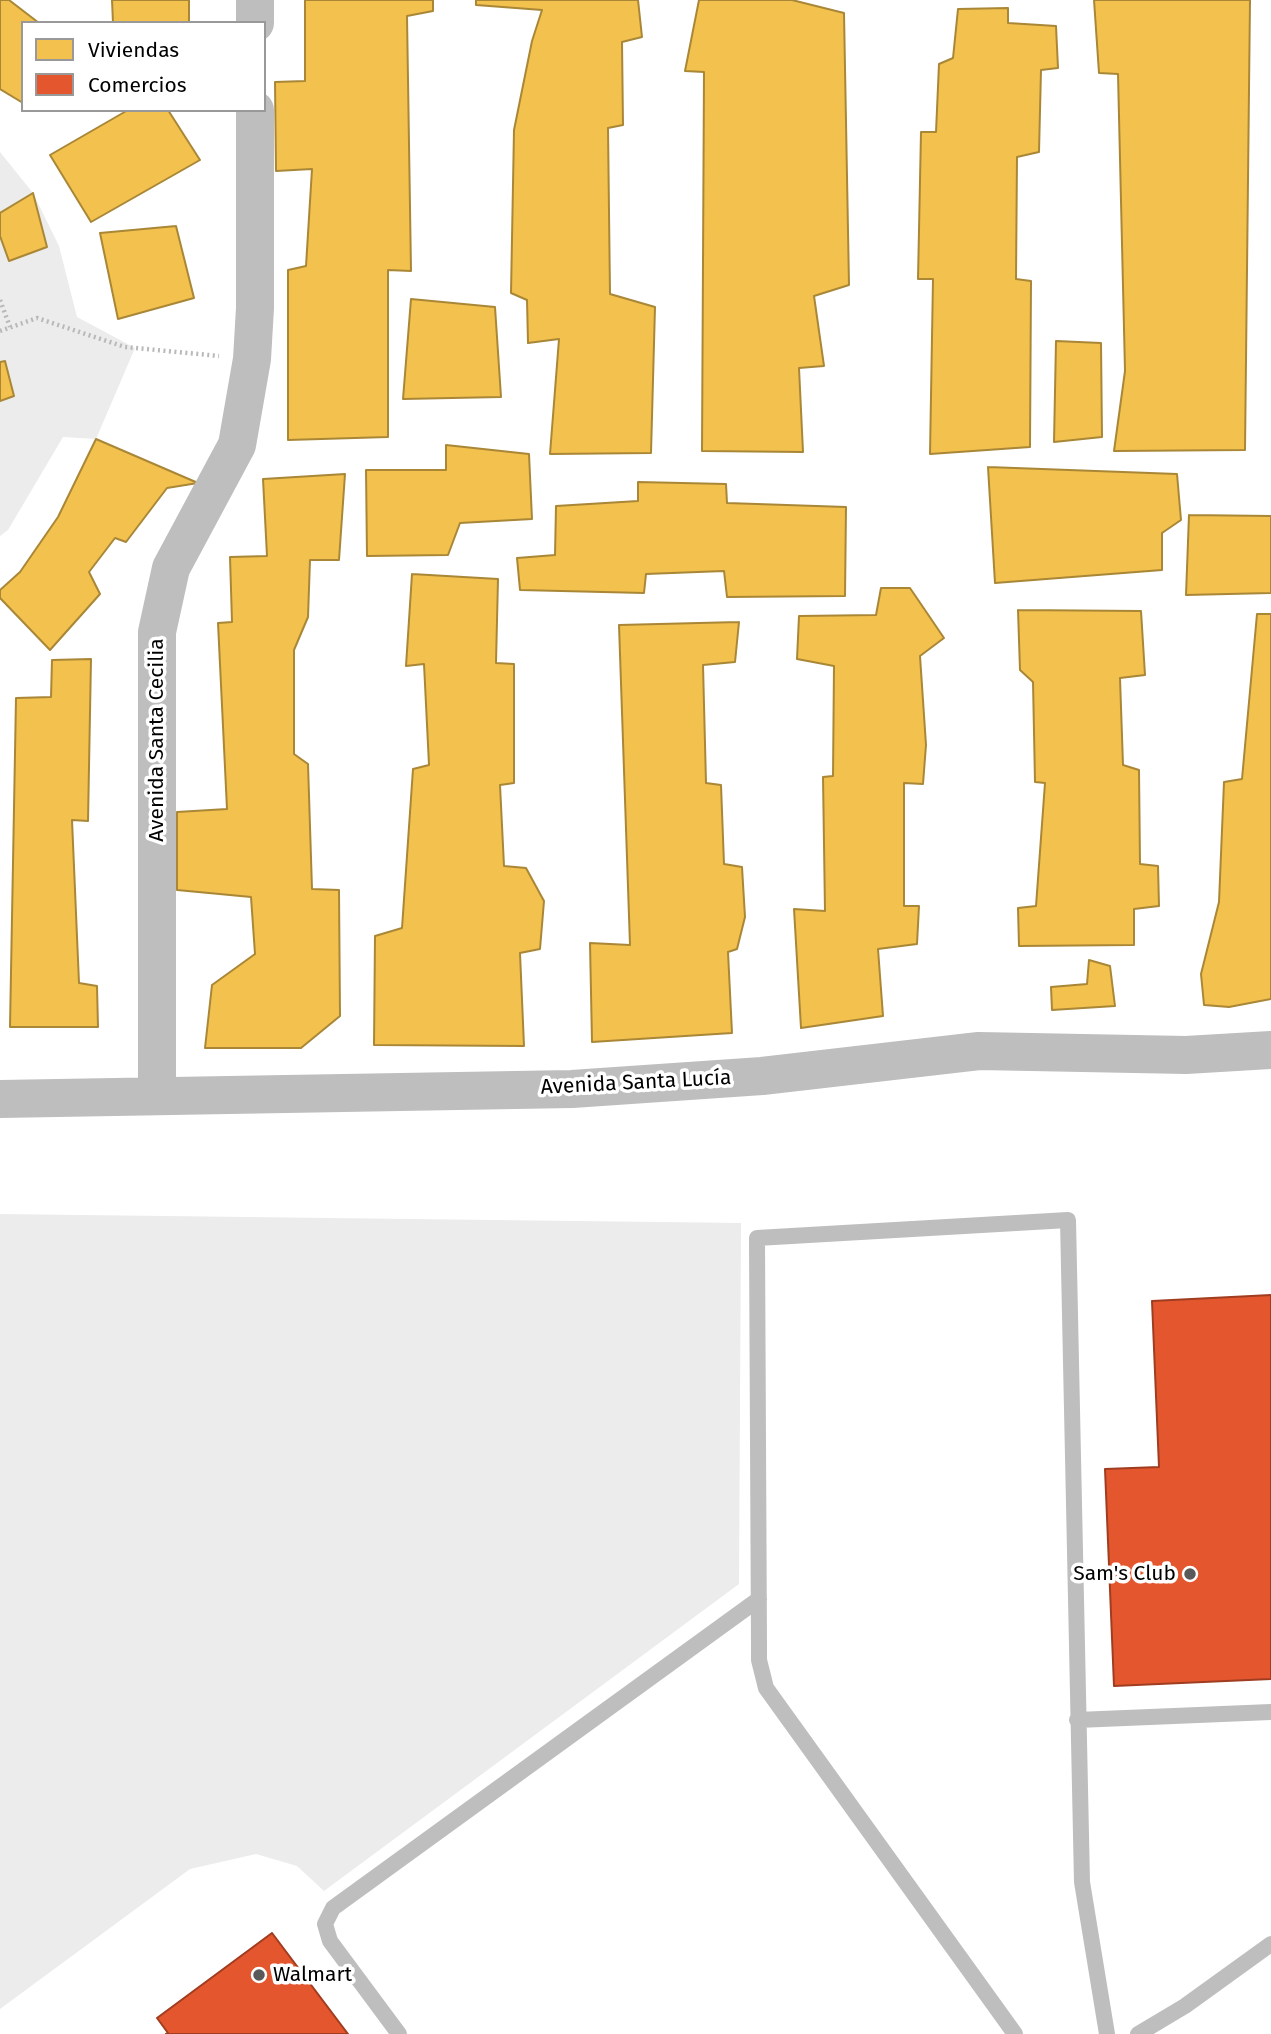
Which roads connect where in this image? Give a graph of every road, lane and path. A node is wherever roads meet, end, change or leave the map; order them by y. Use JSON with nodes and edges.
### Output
{"nodes":[{"id":1,"x":256,"y":0,"type":"edge"},
{"id":2,"x":255,"y":21,"type":"edge"},
{"id":3,"x":255,"y":112,"type":"edge"},
{"id":4,"x":0,"y":300,"type":"edge"},
{"id":5,"x":10,"y":327,"type":"junction"},
{"id":6,"x":0,"y":331,"type":"edge"},
{"id":7,"x":222,"y":356,"type":"dead end"},
{"id":8,"x":1271,"y":1050,"type":"edge"},
{"id":9,"x":157,"y":1095,"type":"junction"},
{"id":10,"x":0,"y":1099,"type":"edge"},
{"id":11,"x":759,"y":1599,"type":"junction"},
{"id":12,"x":1271,"y":1712,"type":"edge"},
{"id":13,"x":1077,"y":1720,"type":"junction"},
{"id":14,"x":1271,"y":1944,"type":"edge"},
{"id":15,"x":399,"y":2034,"type":"edge"},
{"id":16,"x":1014,"y":2034,"type":"edge"},
{"id":17,"x":1107,"y":2034,"type":"edge"},
{"id":18,"x":1138,"y":2034,"type":"edge"}],
"edges":[{"from":1,"to":2,"type":"street"},
{"from":3,"to":9,"type":"street","name":"Avenida Santa Cecilia"},
{"from":4,"to":5,"type":"path"},
{"from":5,"to":6,"type":"path"},
{"from":5,"to":7,"type":"path"},
{"from":8,"to":9,"type":"street","name":"Avenida Santa Lucía"},
{"from":9,"to":10,"type":"street","name":"Avenida Santa Lucía"},
{"from":11,"to":13,"type":"lane"},
{"from":11,"to":15,"type":"lane"},
{"from":11,"to":16,"type":"lane"},
{"from":12,"to":13,"type":"lane"},
{"from":13,"to":17,"type":"lane"},
{"from":14,"to":18,"type":"lane"}]}
